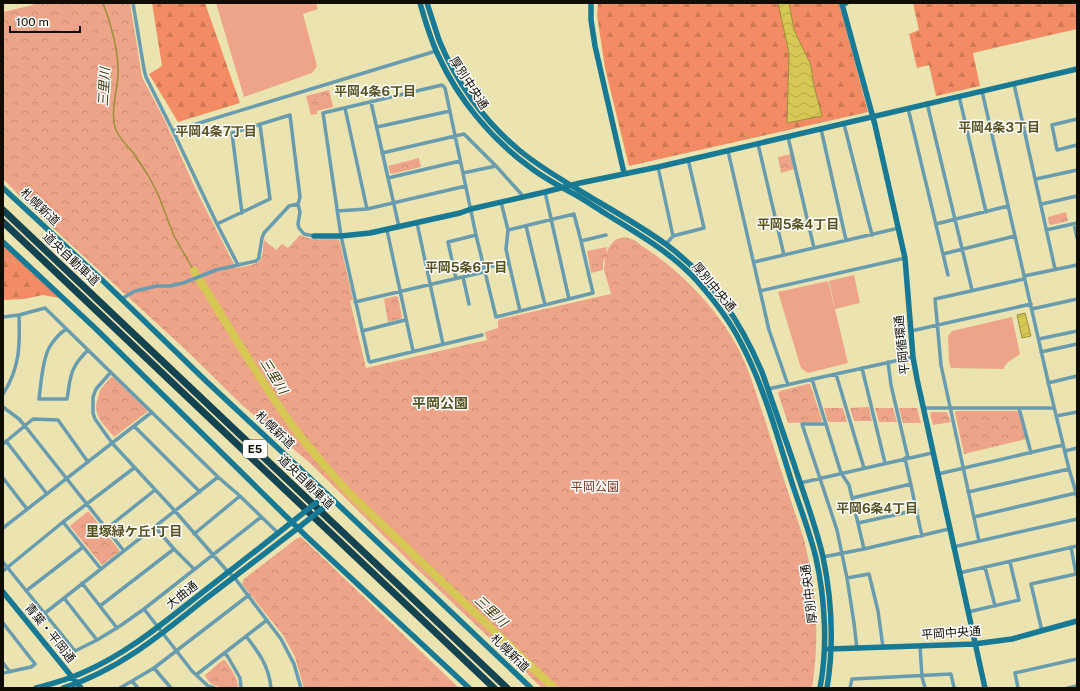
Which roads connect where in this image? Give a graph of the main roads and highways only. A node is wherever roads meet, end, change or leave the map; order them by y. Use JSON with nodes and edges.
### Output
{"nodes":[{"id":1,"x":3,"y":210,"type":"edge"},
{"id":2,"x":3,"y":222,"type":"edge"},
{"id":3,"x":494,"y":688,"type":"edge"},
{"id":4,"x":507,"y":688,"type":"edge"}],
"edges":[{"from":1,"to":4,"type":"highway","name":"道央自動車道","number":"E5"},
{"from":2,"to":3,"type":"highway","name":"道央自動車道","number":"E5"}]}
